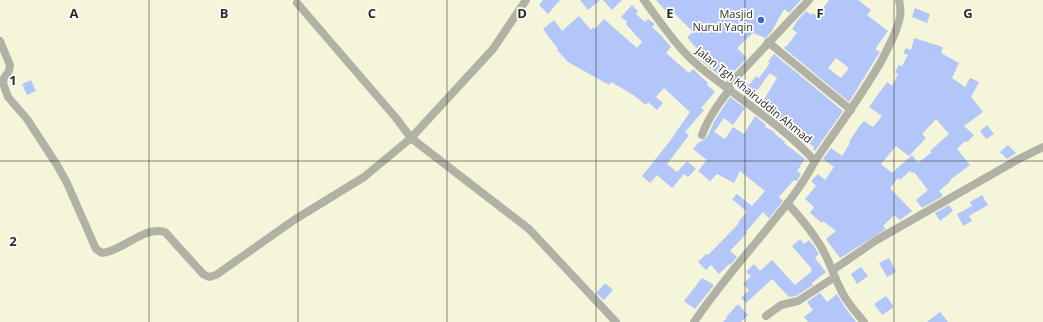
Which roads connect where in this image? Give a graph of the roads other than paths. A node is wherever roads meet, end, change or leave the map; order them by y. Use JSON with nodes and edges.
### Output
{"nodes":[{"id":1,"x":526,"y":0,"type":"edge"},
{"id":2,"x":644,"y":0,"type":"edge"},
{"id":3,"x":809,"y":0,"type":"edge"},
{"id":4,"x":899,"y":0,"type":"edge"},
{"id":5,"x":297,"y":3,"type":"dead end"},
{"id":6,"x":0,"y":41,"type":"edge"},
{"id":7,"x":768,"y":42,"type":"junction"},
{"id":8,"x":728,"y":88,"type":"junction"},
{"id":9,"x":851,"y":110,"type":"junction"},
{"id":10,"x":702,"y":135,"type":"dead end"},
{"id":11,"x":411,"y":138,"type":"junction"},
{"id":12,"x":1043,"y":147,"type":"edge"},
{"id":13,"x":815,"y":161,"type":"junction"},
{"id":14,"x":788,"y":204,"type":"junction"},
{"id":15,"x":834,"y":273,"type":"junction"},
{"id":16,"x":766,"y":316,"type":"dead end"},
{"id":17,"x":616,"y":322,"type":"edge"},
{"id":18,"x":694,"y":322,"type":"edge"},
{"id":19,"x":864,"y":322,"type":"edge"}],
"edges":[{"from":1,"to":11,"type":"street"},
{"from":2,"to":8,"type":"street","name":"Jalan Tgh Khairuddin Ahmad"},
{"from":3,"to":7,"type":"street"},
{"from":4,"to":9,"type":"street"},
{"from":5,"to":11,"type":"street"},
{"from":6,"to":11,"type":"street"},
{"from":7,"to":8,"type":"street"},
{"from":7,"to":9,"type":"street"},
{"from":8,"to":10,"type":"street"},
{"from":8,"to":13,"type":"street","name":"Jalan Tgh Khairuddin Ahmad"},
{"from":9,"to":13,"type":"street"},
{"from":11,"to":17,"type":"street"},
{"from":12,"to":15,"type":"street"},
{"from":13,"to":14,"type":"street"},
{"from":14,"to":15,"type":"street"},
{"from":14,"to":18,"type":"street"},
{"from":15,"to":16,"type":"street"},
{"from":15,"to":19,"type":"street"}]}
